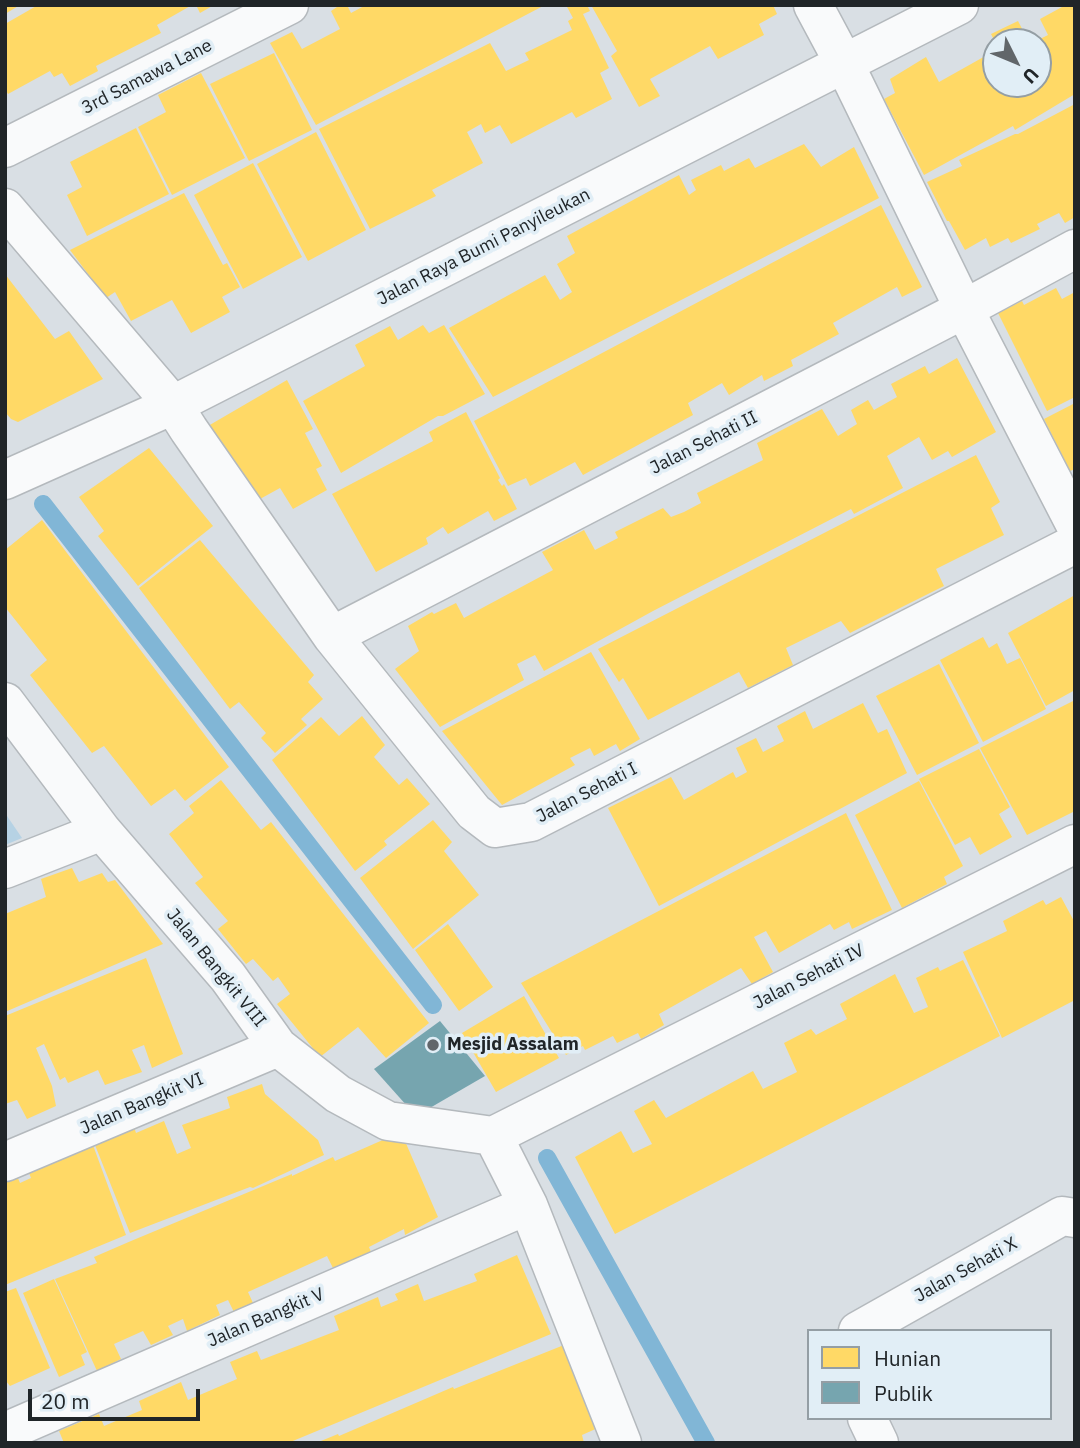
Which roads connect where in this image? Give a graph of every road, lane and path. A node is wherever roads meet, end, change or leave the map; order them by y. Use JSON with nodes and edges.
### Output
{"nodes":[{"id":1,"x":289,"y":5,"type":"edge"},
{"id":2,"x":813,"y":5,"type":"edge"},
{"id":3,"x":959,"y":5,"type":"edge"},
{"id":4,"x":844,"y":63,"type":"junction"},
{"id":5,"x":5,"y":148,"type":"edge"},
{"id":6,"x":5,"y":208,"type":"edge"},
{"id":7,"x":1075,"y":249,"type":"edge"},
{"id":8,"x":964,"y":309,"type":"junction"},
{"id":9,"x":173,"y":405,"type":"junction"},
{"id":10,"x":5,"y":480,"type":"edge"},
{"id":11,"x":1075,"y":524,"type":"edge"},
{"id":12,"x":1075,"y":544,"type":"edge"},
{"id":13,"x":332,"y":636,"type":"junction"},
{"id":14,"x":5,"y":702,"type":"edge"},
{"id":15,"x":102,"y":831,"type":"junction"},
{"id":16,"x":1075,"y":844,"type":"edge"},
{"id":17,"x":5,"y":869,"type":"edge"},
{"id":18,"x":278,"y":1047,"type":"junction"},
{"id":19,"x":493,"y":1136,"type":"junction"},
{"id":20,"x":5,"y":1162,"type":"edge"},
{"id":21,"x":528,"y":1205,"type":"junction"},
{"id":22,"x":1075,"y":1218,"type":"edge"},
{"id":23,"x":862,"y":1329,"type":"edge"},
{"id":24,"x":868,"y":1420,"type":"edge"},
{"id":25,"x":5,"y":1432,"type":"edge"},
{"id":26,"x":622,"y":1443,"type":"edge"},
{"id":27,"x":879,"y":1443,"type":"edge"}],
"edges":[{"from":1,"to":5,"type":"street","name":"3rd Samawa Lane"},
{"from":2,"to":4,"type":"street"},
{"from":3,"to":4,"type":"street","name":"Jalan Raya Bumi Panyileukan"},
{"from":4,"to":8,"type":"street"},
{"from":4,"to":9,"type":"street","name":"Jalan Raya Bumi Panyileukan"},
{"from":6,"to":9,"type":"street","name":"Jalan Sehati I"},
{"from":7,"to":8,"type":"street","name":"Jalan Sehati II"},
{"from":8,"to":11,"type":"street"},
{"from":8,"to":13,"type":"street","name":"Jalan Sehati II"},
{"from":9,"to":10,"type":"street","name":"Jalan Raya Bumi Panyileukan"},
{"from":9,"to":13,"type":"street","name":"Jalan Sehati I"},
{"from":12,"to":13,"type":"street","name":"Jalan Sehati I"},
{"from":14,"to":15,"type":"street","name":"Jalan Bangkit VIII"},
{"from":15,"to":17,"type":"street"},
{"from":15,"to":18,"type":"street","name":"Jalan Bangkit VIII"},
{"from":16,"to":19,"type":"street","name":"Jalan Sehati IV"},
{"from":18,"to":19,"type":"street","name":"Jalan Bangkit VIII"},
{"from":18,"to":20,"type":"street","name":"Jalan Bangkit VI"},
{"from":19,"to":21,"type":"street"},
{"from":21,"to":25,"type":"street","name":"Jalan Bangkit V"},
{"from":21,"to":26,"type":"street"},
{"from":22,"to":23,"type":"street","name":"Jalan Sehati X"},
{"from":24,"to":27,"type":"street"}]}
